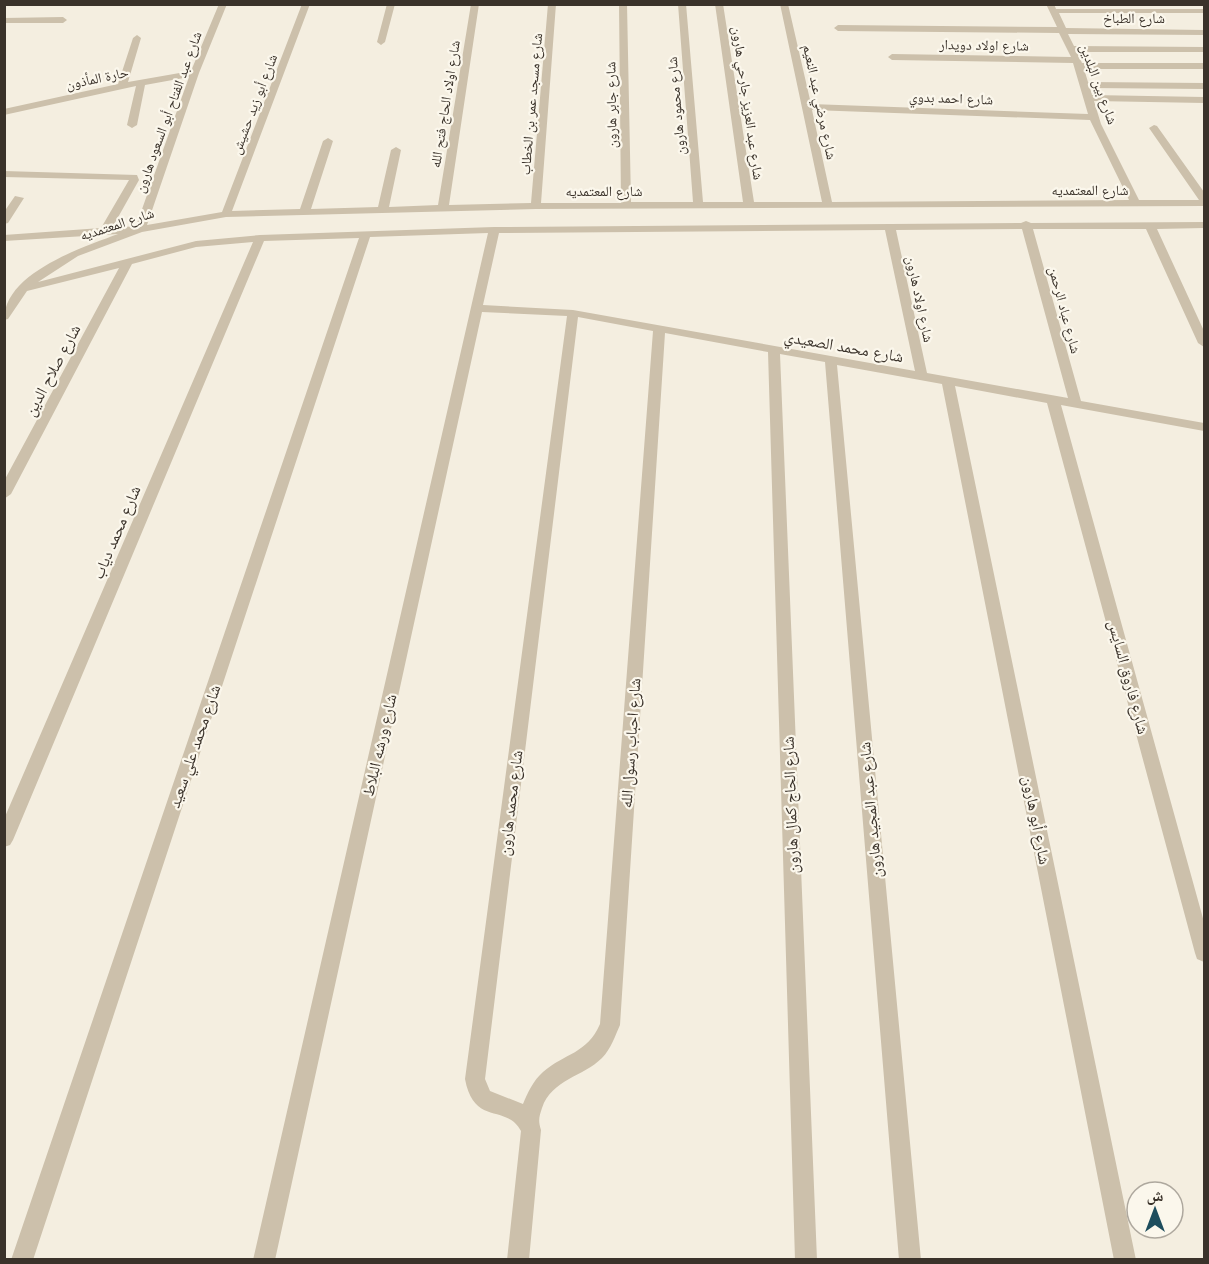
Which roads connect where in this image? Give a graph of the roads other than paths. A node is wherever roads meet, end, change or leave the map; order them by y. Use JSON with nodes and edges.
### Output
{"nodes":[{"id":1,"x":224,"y":4,"type":"edge"},
{"id":2,"x":306,"y":4,"type":"edge"},
{"id":3,"x":392,"y":4,"type":"edge"},
{"id":4,"x":475,"y":4,"type":"edge"},
{"id":5,"x":552,"y":4,"type":"edge"},
{"id":6,"x":623,"y":4,"type":"edge"},
{"id":7,"x":682,"y":4,"type":"edge"},
{"id":8,"x":719,"y":4,"type":"edge"},
{"id":9,"x":784,"y":4,"type":"edge"},
{"id":10,"x":1052,"y":8,"type":"edge"},
{"id":11,"x":1204,"y":11,"type":"edge"},
{"id":12,"x":63,"y":20,"type":"dead end"},
{"id":13,"x":4,"y":21,"type":"edge"},
{"id":14,"x":838,"y":28,"type":"dead end"},
{"id":15,"x":1062,"y":31,"type":"junction"},
{"id":16,"x":1204,"y":32,"type":"edge"},
{"id":17,"x":137,"y":38,"type":"dead end"},
{"id":18,"x":381,"y":42,"type":"dead end"},
{"id":19,"x":1071,"y":49,"type":"junction"},
{"id":20,"x":1204,"y":49,"type":"edge"},
{"id":21,"x":892,"y":57,"type":"dead end"},
{"id":22,"x":1078,"y":63,"type":"junction"},
{"id":23,"x":1204,"y":66,"type":"edge"},
{"id":24,"x":195,"y":73,"type":"junction"},
{"id":25,"x":141,"y":82,"type":"junction"},
{"id":26,"x":1084,"y":85,"type":"junction"},
{"id":27,"x":122,"y":86,"type":"junction"},
{"id":28,"x":1204,"y":86,"type":"edge"},
{"id":29,"x":1088,"y":98,"type":"junction"},
{"id":30,"x":1204,"y":100,"type":"edge"},
{"id":31,"x":808,"y":107,"type":"junction"},
{"id":32,"x":4,"y":112,"type":"edge"},
{"id":33,"x":1093,"y":117,"type":"junction"},
{"id":34,"x":132,"y":125,"type":"dead end"},
{"id":35,"x":1155,"y":129,"type":"dead end"},
{"id":36,"x":328,"y":141,"type":"dead end"},
{"id":37,"x":396,"y":150,"type":"dead end"},
{"id":38,"x":4,"y":174,"type":"edge"},
{"id":39,"x":19,"y":198,"type":"dead end"},
{"id":40,"x":1204,"y":201,"type":"edge"},
{"id":41,"x":1137,"y":204,"type":"junction"},
{"id":42,"x":626,"y":205,"type":"junction"},
{"id":43,"x":749,"y":205,"type":"junction"},
{"id":44,"x":828,"y":205,"type":"junction"},
{"id":45,"x":536,"y":206,"type":"junction"},
{"id":46,"x":698,"y":206,"type":"junction"},
{"id":47,"x":443,"y":208,"type":"junction"},
{"id":48,"x":383,"y":209,"type":"junction"},
{"id":49,"x":305,"y":210,"type":"junction"},
{"id":50,"x":226,"y":214,"type":"junction"},
{"id":51,"x":4,"y":221,"type":"edge"},
{"id":52,"x":1026,"y":224,"type":"junction"},
{"id":53,"x":1150,"y":225,"type":"junction"},
{"id":54,"x":1204,"y":225,"type":"edge"},
{"id":55,"x":890,"y":227,"type":"junction"},
{"id":56,"x":140,"y":229,"type":"junction"},
{"id":57,"x":494,"y":230,"type":"junction"},
{"id":58,"x":105,"y":231,"type":"junction"},
{"id":59,"x":366,"y":233,"type":"junction"},
{"id":60,"x":4,"y":238,"type":"edge"},
{"id":61,"x":260,"y":238,"type":"junction"},
{"id":62,"x":128,"y":261,"type":"junction"},
{"id":63,"x":21,"y":290,"type":"junction"},
{"id":64,"x":4,"y":298,"type":"edge"},
{"id":65,"x":477,"y":308,"type":"junction"},
{"id":66,"x":573,"y":313,"type":"junction"},
{"id":67,"x":4,"y":317,"type":"edge"},
{"id":68,"x":659,"y":329,"type":"junction"},
{"id":69,"x":1204,"y":343,"type":"edge"},
{"id":70,"x":774,"y":350,"type":"junction"},
{"id":71,"x":831,"y":360,"type":"junction"},
{"id":72,"x":922,"y":376,"type":"junction"},
{"id":73,"x":948,"y":381,"type":"junction"},
{"id":74,"x":1053,"y":400,"type":"junction"},
{"id":75,"x":1076,"y":404,"type":"junction"},
{"id":76,"x":1204,"y":427,"type":"edge"},
{"id":77,"x":4,"y":494,"type":"edge"},
{"id":78,"x":4,"y":840,"type":"edge"},
{"id":79,"x":1204,"y":953,"type":"edge"},
{"id":80,"x":528,"y":1121,"type":"junction"},
{"id":81,"x":22,"y":1260,"type":"edge"},
{"id":82,"x":264,"y":1260,"type":"edge"},
{"id":83,"x":518,"y":1260,"type":"edge"},
{"id":84,"x":806,"y":1260,"type":"edge"},
{"id":85,"x":910,"y":1260,"type":"edge"},
{"id":86,"x":1125,"y":1260,"type":"edge"}],
"edges":[{"from":1,"to":24,"type":"street","name":"شارع عبد الفتاح أبو السعود هارون"},
{"from":2,"to":50,"type":"street","name":"شارع أبو زيد حشيش"},
{"from":3,"to":18,"type":"street"},
{"from":4,"to":47,"type":"street","name":"شارع اولاد الحاج فتح الله"},
{"from":5,"to":45,"type":"street","name":"شارع مسجد عمر بن الخطاب"},
{"from":6,"to":42,"type":"street","name":"شارع جابر هارون"},
{"from":7,"to":46,"type":"street","name":"شارع محمود هارون"},
{"from":8,"to":43,"type":"street","name":"شارع عبد العزيز جارحي هارون"},
{"from":9,"to":31,"type":"street","name":"شارع مرضي عبد النعيم"},
{"from":10,"to":11,"type":"street"},
{"from":10,"to":15,"type":"street","name":"شارع بين البلدين"},
{"from":12,"to":13,"type":"street"},
{"from":14,"to":15,"type":"street","name":"شارع الطباخ"},
{"from":15,"to":16,"type":"street","name":"شارع الطباخ"},
{"from":15,"to":19,"type":"street","name":"شارع بين البلدين"},
{"from":17,"to":27,"type":"street"},
{"from":19,"to":20,"type":"street"},
{"from":19,"to":22,"type":"street","name":"شارع بين البلدين"},
{"from":21,"to":22,"type":"street","name":"شارع اولاد دويدار"},
{"from":22,"to":23,"type":"street","name":"شارع اولاد دويدار"},
{"from":22,"to":26,"type":"street","name":"شارع بين البلدين"},
{"from":24,"to":25,"type":"street","name":"حارة المأذون"},
{"from":24,"to":56,"type":"street","name":"شارع عبد الفتاح أبو السعود هارون"},
{"from":25,"to":27,"type":"street","name":"حارة المأذون"},
{"from":25,"to":34,"type":"street"},
{"from":26,"to":28,"type":"street"},
{"from":26,"to":29,"type":"street","name":"شارع بين البلدين"},
{"from":27,"to":32,"type":"street","name":"حارة المأذون"},
{"from":29,"to":30,"type":"street"},
{"from":29,"to":33,"type":"street","name":"شارع بين البلدين"},
{"from":31,"to":33,"type":"street","name":"شارع احمد بدوي"},
{"from":31,"to":44,"type":"street","name":"شارع مرضي عبد النعيم"},
{"from":33,"to":41,"type":"street","name":"شارع بين البلدين"},
{"from":35,"to":40,"type":"street"},
{"from":36,"to":49,"type":"street"},
{"from":37,"to":48,"type":"street"},
{"from":38,"to":58,"type":"street"},
{"from":39,"to":51,"type":"street"},
{"from":40,"to":41,"type":"street","name":"شارع المعتمديه"},
{"from":41,"to":44,"type":"street","name":"شارع المعتمديه"},
{"from":42,"to":45,"type":"street","name":"شارع المعتمديه"},
{"from":42,"to":46,"type":"street","name":"شارع المعتمديه"},
{"from":43,"to":44,"type":"street","name":"شارع المعتمديه"},
{"from":43,"to":46,"type":"street","name":"شارع المعتمديه"},
{"from":45,"to":47,"type":"street","name":"شارع المعتمديه"},
{"from":47,"to":48,"type":"street","name":"شارع المعتمديه"},
{"from":48,"to":49,"type":"street","name":"شارع المعتمديه"},
{"from":49,"to":50,"type":"street","name":"شارع المعتمديه"},
{"from":50,"to":56,"type":"street","name":"شارع المعتمديه"},
{"from":52,"to":53,"type":"street","name":"شارع المعتمديه"},
{"from":52,"to":55,"type":"street","name":"شارع المعتمديه"},
{"from":52,"to":75,"type":"street","name":"شارع عباد الرحمن"},
{"from":53,"to":54,"type":"street","name":"شارع المعتمديه"},
{"from":53,"to":69,"type":"street"},
{"from":55,"to":57,"type":"street","name":"شارع المعتمديه"},
{"from":55,"to":72,"type":"street","name":"شارع اولاد هارون"},
{"from":56,"to":58,"type":"street"},
{"from":56,"to":63,"type":"street","name":"شارع المعتمديه"},
{"from":57,"to":59,"type":"street","name":"شارع المعتمديه"},
{"from":57,"to":65,"type":"street","name":"شارع ورشه البلاط"},
{"from":58,"to":60,"type":"street"},
{"from":59,"to":61,"type":"street","name":"شارع المعتمديه"},
{"from":59,"to":81,"type":"street","name":"شارع محمد علي سعيد"},
{"from":61,"to":62,"type":"street","name":"شارع المعتمديه"},
{"from":61,"to":78,"type":"street","name":"شارع محمد دياب"},
{"from":62,"to":63,"type":"street","name":"شارع المعتمديه"},
{"from":62,"to":77,"type":"street","name":"شارع صلاح الدين"},
{"from":63,"to":64,"type":"street","name":"شارع المعتمديه"},
{"from":63,"to":67,"type":"street"},
{"from":65,"to":66,"type":"street","name":"شارع محمد الصعيدي"},
{"from":65,"to":82,"type":"street","name":"شارع ورشه البلاط"},
{"from":66,"to":68,"type":"street","name":"شارع محمد الصعيدي"},
{"from":66,"to":80,"type":"street","name":"شارع محمد هارون"},
{"from":68,"to":70,"type":"street","name":"شارع محمد الصعيدي"},
{"from":68,"to":80,"type":"street","name":"شارع احباب رسول الله"},
{"from":70,"to":71,"type":"street","name":"شارع محمد الصعيدي"},
{"from":70,"to":84,"type":"street","name":"شارع الحاج كمال هارون"},
{"from":71,"to":72,"type":"street","name":"شارع محمد الصعيدي"},
{"from":71,"to":85,"type":"street","name":"شارع عبد المجيد هارون"},
{"from":72,"to":73,"type":"street","name":"شارع محمد الصعيدي"},
{"from":73,"to":74,"type":"street","name":"شارع محمد الصعيدي"},
{"from":73,"to":86,"type":"street","name":"شارع أبو هارون"},
{"from":74,"to":75,"type":"street","name":"شارع محمد الصعيدي"},
{"from":74,"to":79,"type":"street","name":"شارع فاروق السايس"},
{"from":75,"to":76,"type":"street","name":"شارع محمد الصعيدي"},
{"from":80,"to":83,"type":"street"}]}
